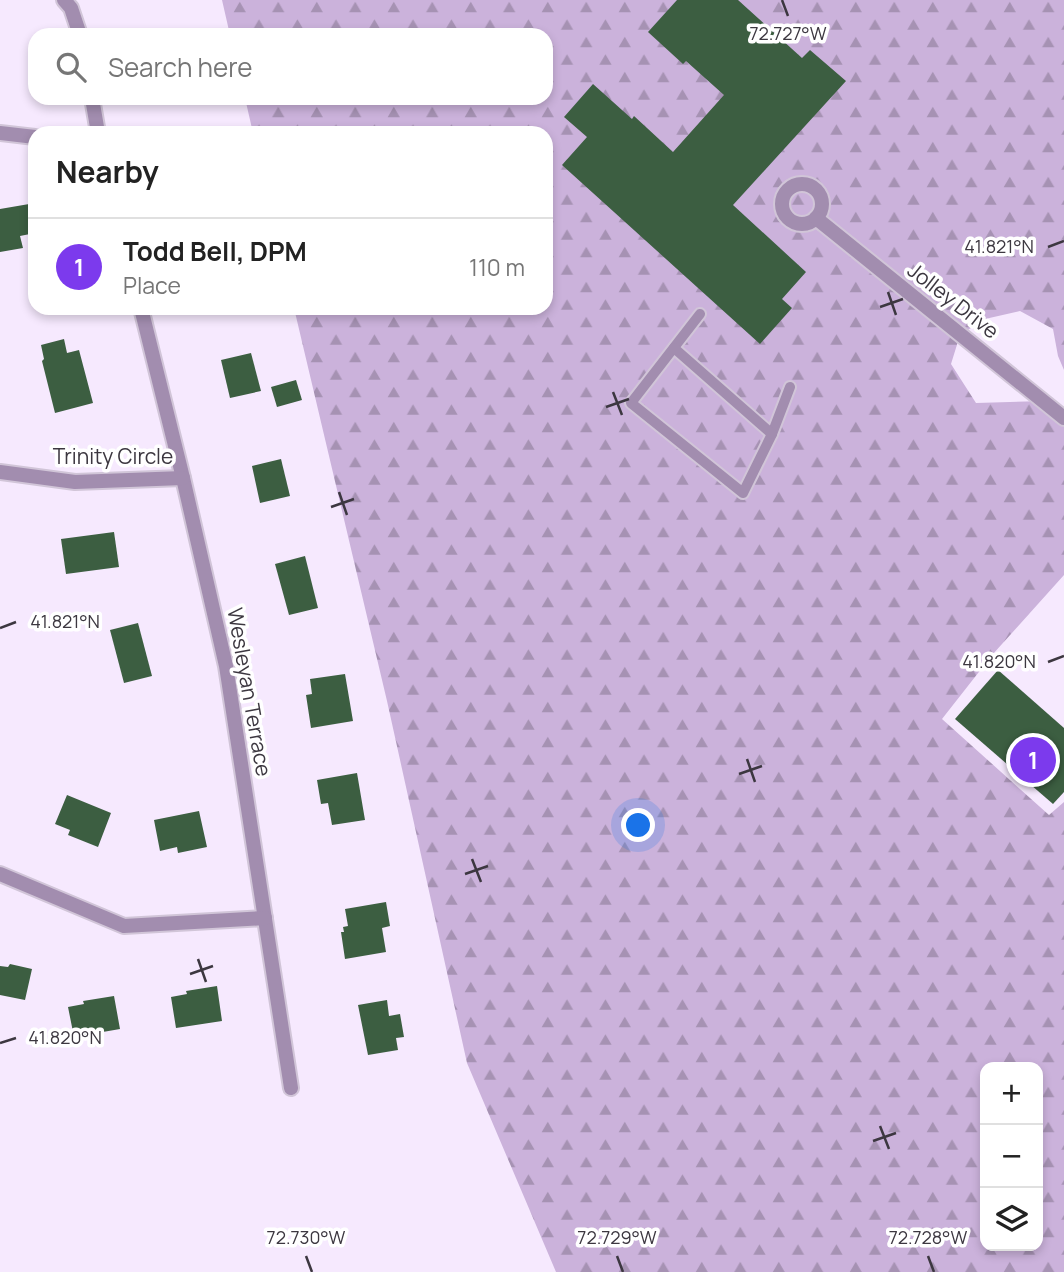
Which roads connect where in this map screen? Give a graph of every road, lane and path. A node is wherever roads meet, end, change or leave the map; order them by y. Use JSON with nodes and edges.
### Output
{"nodes":[{"id":1,"x":64,"y":0,"type":"edge"},
{"id":2,"x":78,"y":28,"type":"edge"},
{"id":3,"x":93,"y":105,"type":"edge"},
{"id":4,"x":97,"y":126,"type":"edge"},
{"id":5,"x":0,"y":133,"type":"edge"},
{"id":6,"x":28,"y":136,"type":"edge"},
{"id":7,"x":816,"y":218,"type":"dead end"},
{"id":8,"x":700,"y":314,"type":"dead end"},
{"id":9,"x":143,"y":315,"type":"edge"},
{"id":10,"x":674,"y":348,"type":"junction"},
{"id":11,"x":790,"y":387,"type":"dead end"},
{"id":12,"x":1064,"y":418,"type":"edge"},
{"id":13,"x":772,"y":434,"type":"junction"},
{"id":14,"x":0,"y":472,"type":"edge"},
{"id":15,"x":183,"y":478,"type":"junction"},
{"id":16,"x":0,"y":874,"type":"edge"},
{"id":17,"x":265,"y":918,"type":"junction"},
{"id":18,"x":291,"y":1088,"type":"dead end"}],
"edges":[{"from":1,"to":2,"type":"street"},
{"from":3,"to":4,"type":"street"},
{"from":5,"to":6,"type":"street"},
{"from":7,"to":12,"type":"street","name":"Jolley Drive"},
{"from":8,"to":10,"type":"lane"},
{"from":9,"to":15,"type":"street","name":"Wesleyan Terrace"},
{"from":10,"to":13,"type":"lane"},
{"from":10,"to":13,"type":"lane"},
{"from":11,"to":13,"type":"lane"},
{"from":14,"to":15,"type":"street","name":"Trinity Circle"},
{"from":15,"to":17,"type":"street","name":"Wesleyan Terrace"},
{"from":16,"to":17,"type":"street"},
{"from":17,"to":18,"type":"street","name":"Wesleyan Terrace"}]}
